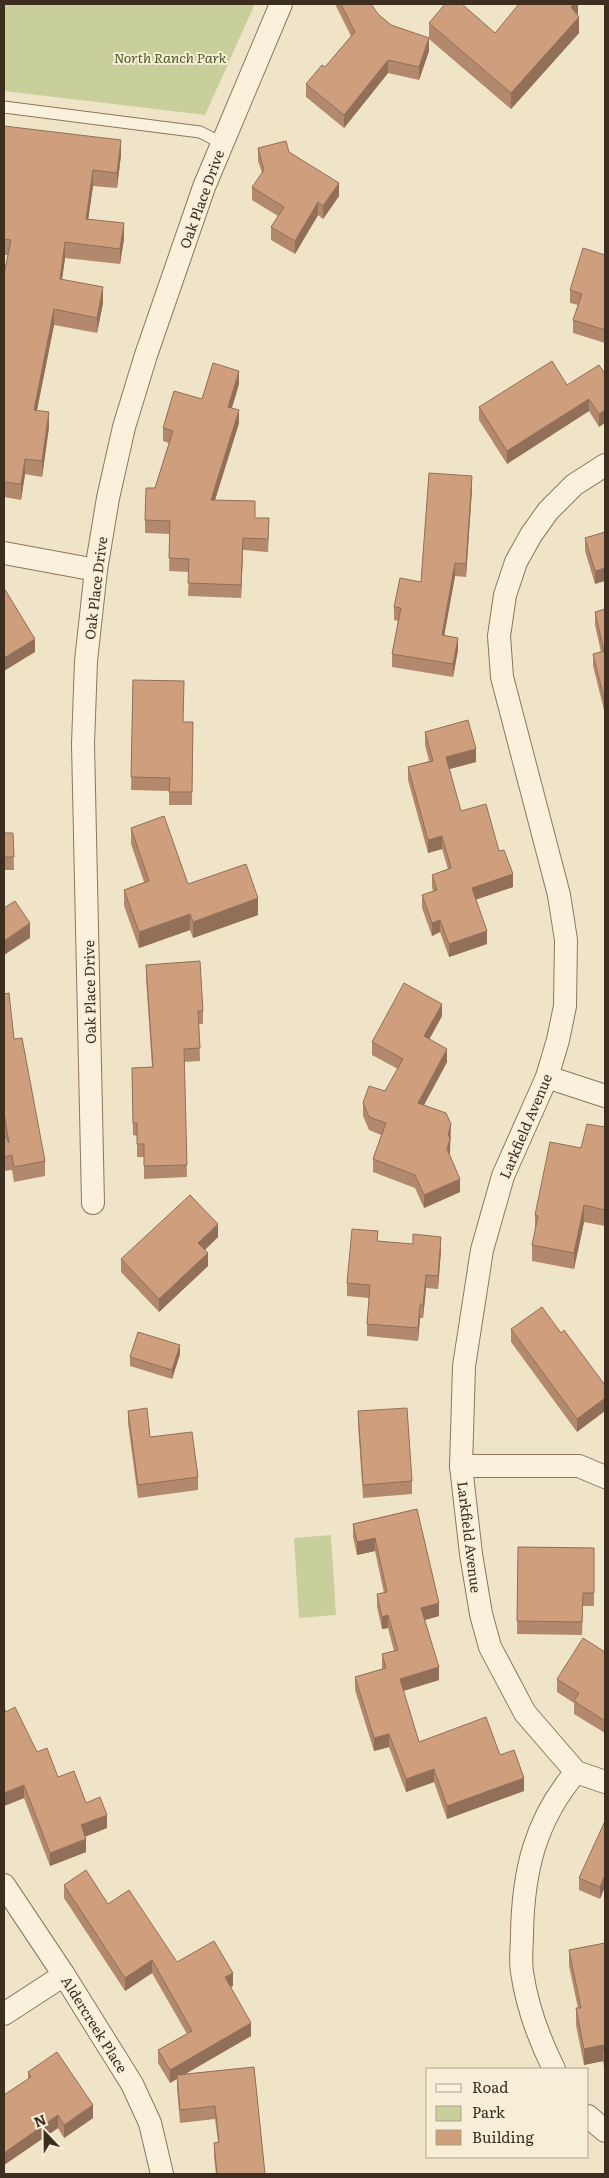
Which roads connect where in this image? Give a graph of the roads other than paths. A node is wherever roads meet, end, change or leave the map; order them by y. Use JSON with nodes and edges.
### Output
{"nodes":[{"id":1,"x":281,"y":4,"type":"edge"},
{"id":2,"x":4,"y":107,"type":"edge"},
{"id":3,"x":222,"y":143,"type":"junction"},
{"id":4,"x":605,"y":465,"type":"edge"},
{"id":5,"x":4,"y":553,"type":"edge"},
{"id":6,"x":96,"y":570,"type":"junction"},
{"id":7,"x":547,"y":1077,"type":"junction"},
{"id":8,"x":605,"y":1096,"type":"edge"},
{"id":9,"x":93,"y":1203,"type":"dead end"},
{"id":10,"x":461,"y":1466,"type":"junction"},
{"id":11,"x":605,"y":1477,"type":"edge"},
{"id":12,"x":576,"y":1772,"type":"junction"},
{"id":13,"x":605,"y":1782,"type":"edge"},
{"id":14,"x":4,"y":1885,"type":"edge"},
{"id":15,"x":64,"y":1975,"type":"junction"},
{"id":16,"x":4,"y":2014,"type":"edge"},
{"id":17,"x":553,"y":2068,"type":"edge"},
{"id":18,"x":589,"y":2117,"type":"edge"},
{"id":19,"x":605,"y":2131,"type":"edge"},
{"id":20,"x":162,"y":2174,"type":"edge"}],
"edges":[{"from":1,"to":3,"type":"street","name":"Oak Place Drive"},
{"from":2,"to":3,"type":"lane"},
{"from":3,"to":6,"type":"street","name":"Oak Place Drive"},
{"from":4,"to":7,"type":"street","name":"Larkfield Avenue"},
{"from":5,"to":6,"type":"street"},
{"from":6,"to":9,"type":"street","name":"Oak Place Drive"},
{"from":7,"to":8,"type":"street"},
{"from":7,"to":10,"type":"street","name":"Larkfield Avenue"},
{"from":10,"to":11,"type":"street"},
{"from":10,"to":12,"type":"street","name":"Larkfield Avenue"},
{"from":12,"to":13,"type":"street"},
{"from":12,"to":17,"type":"street"},
{"from":14,"to":15,"type":"street","name":"Aldercreek Place"},
{"from":15,"to":16,"type":"street"},
{"from":15,"to":20,"type":"street","name":"Aldercreek Place"},
{"from":18,"to":19,"type":"street"}]}
